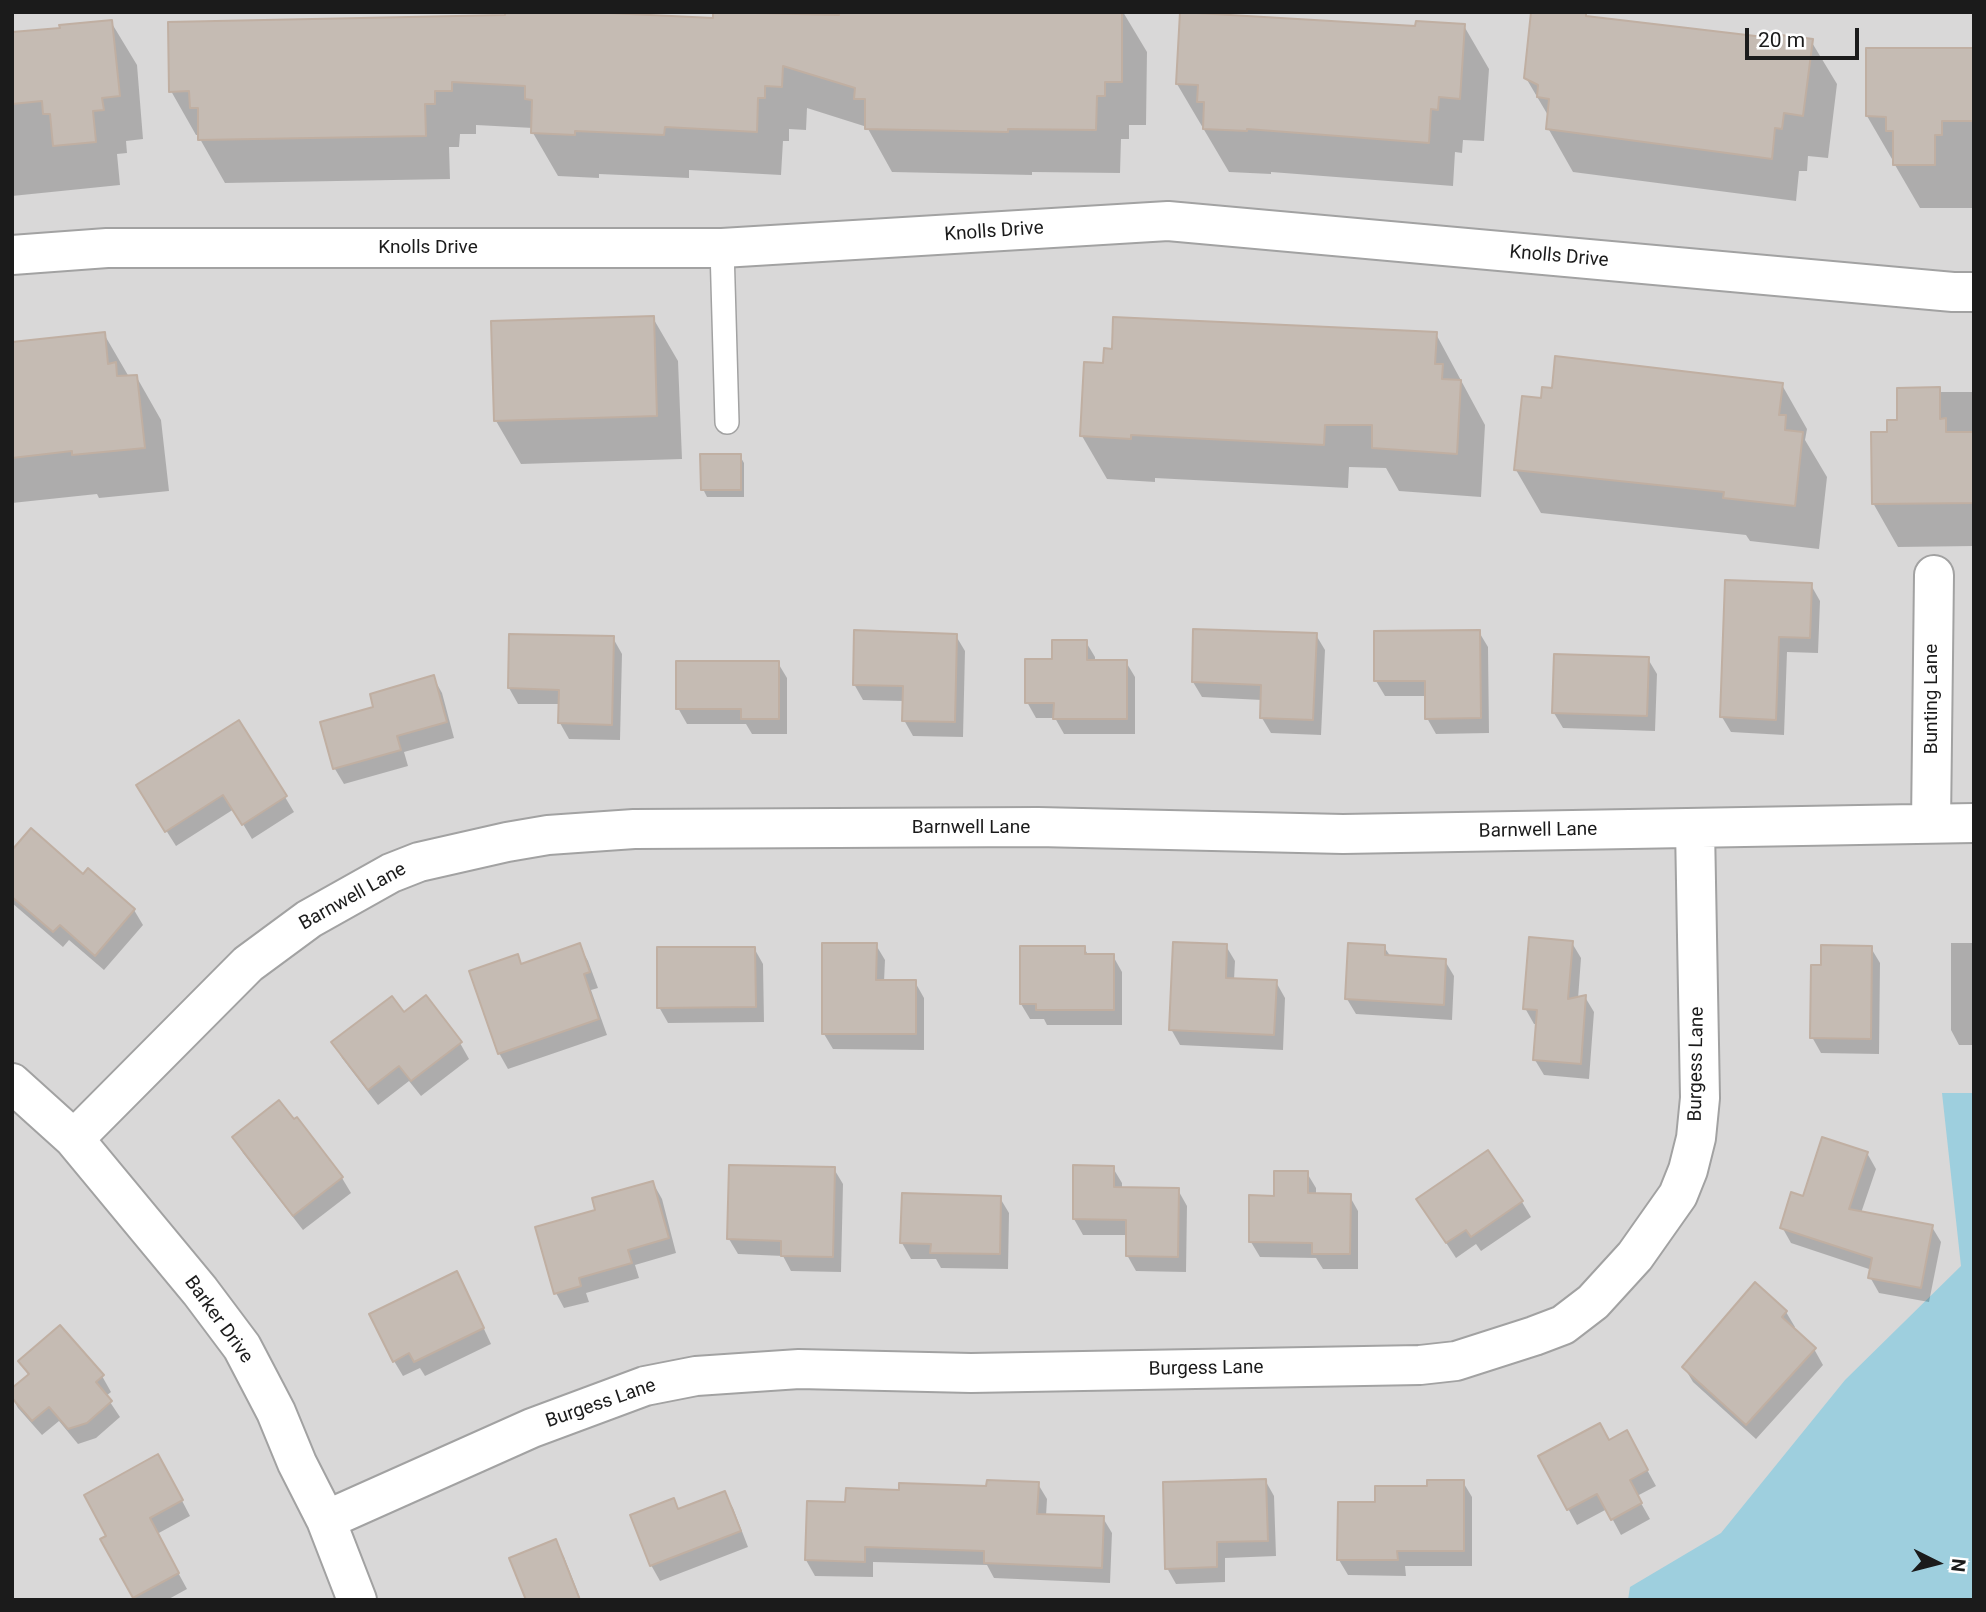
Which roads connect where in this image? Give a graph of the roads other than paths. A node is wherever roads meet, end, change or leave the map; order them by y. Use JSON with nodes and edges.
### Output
{"nodes":[{"id":1,"x":722,"y":248,"type":"junction"},
{"id":2,"x":12,"y":255,"type":"edge"},
{"id":3,"x":1974,"y":292,"type":"edge"},
{"id":4,"x":727,"y":422,"type":"dead end"},
{"id":5,"x":1934,"y":575,"type":"dead end"},
{"id":6,"x":1931,"y":823,"type":"junction"},
{"id":7,"x":1974,"y":823,"type":"edge"},
{"id":8,"x":1695,"y":828,"type":"junction"},
{"id":9,"x":12,"y":1083,"type":"edge"},
{"id":10,"x":74,"y":1139,"type":"junction"},
{"id":11,"x":326,"y":1520,"type":"junction"},
{"id":12,"x":358,"y":1600,"type":"edge"}],
"edges":[{"from":1,"to":2,"type":"street","name":"Knolls Drive"},
{"from":1,"to":3,"type":"street","name":"Knolls Drive"},
{"from":1,"to":4,"type":"lane"},
{"from":5,"to":6,"type":"street","name":"Bunting Lane"},
{"from":6,"to":7,"type":"street","name":"Barnwell Lane"},
{"from":6,"to":8,"type":"street","name":"Barnwell Lane"},
{"from":8,"to":10,"type":"street","name":"Barnwell Lane"},
{"from":8,"to":11,"type":"street","name":"Burgess Lane"},
{"from":9,"to":10,"type":"street","name":"Barker Drive"},
{"from":10,"to":11,"type":"street","name":"Barker Drive"},
{"from":11,"to":12,"type":"street","name":"Barker Drive"}]}
